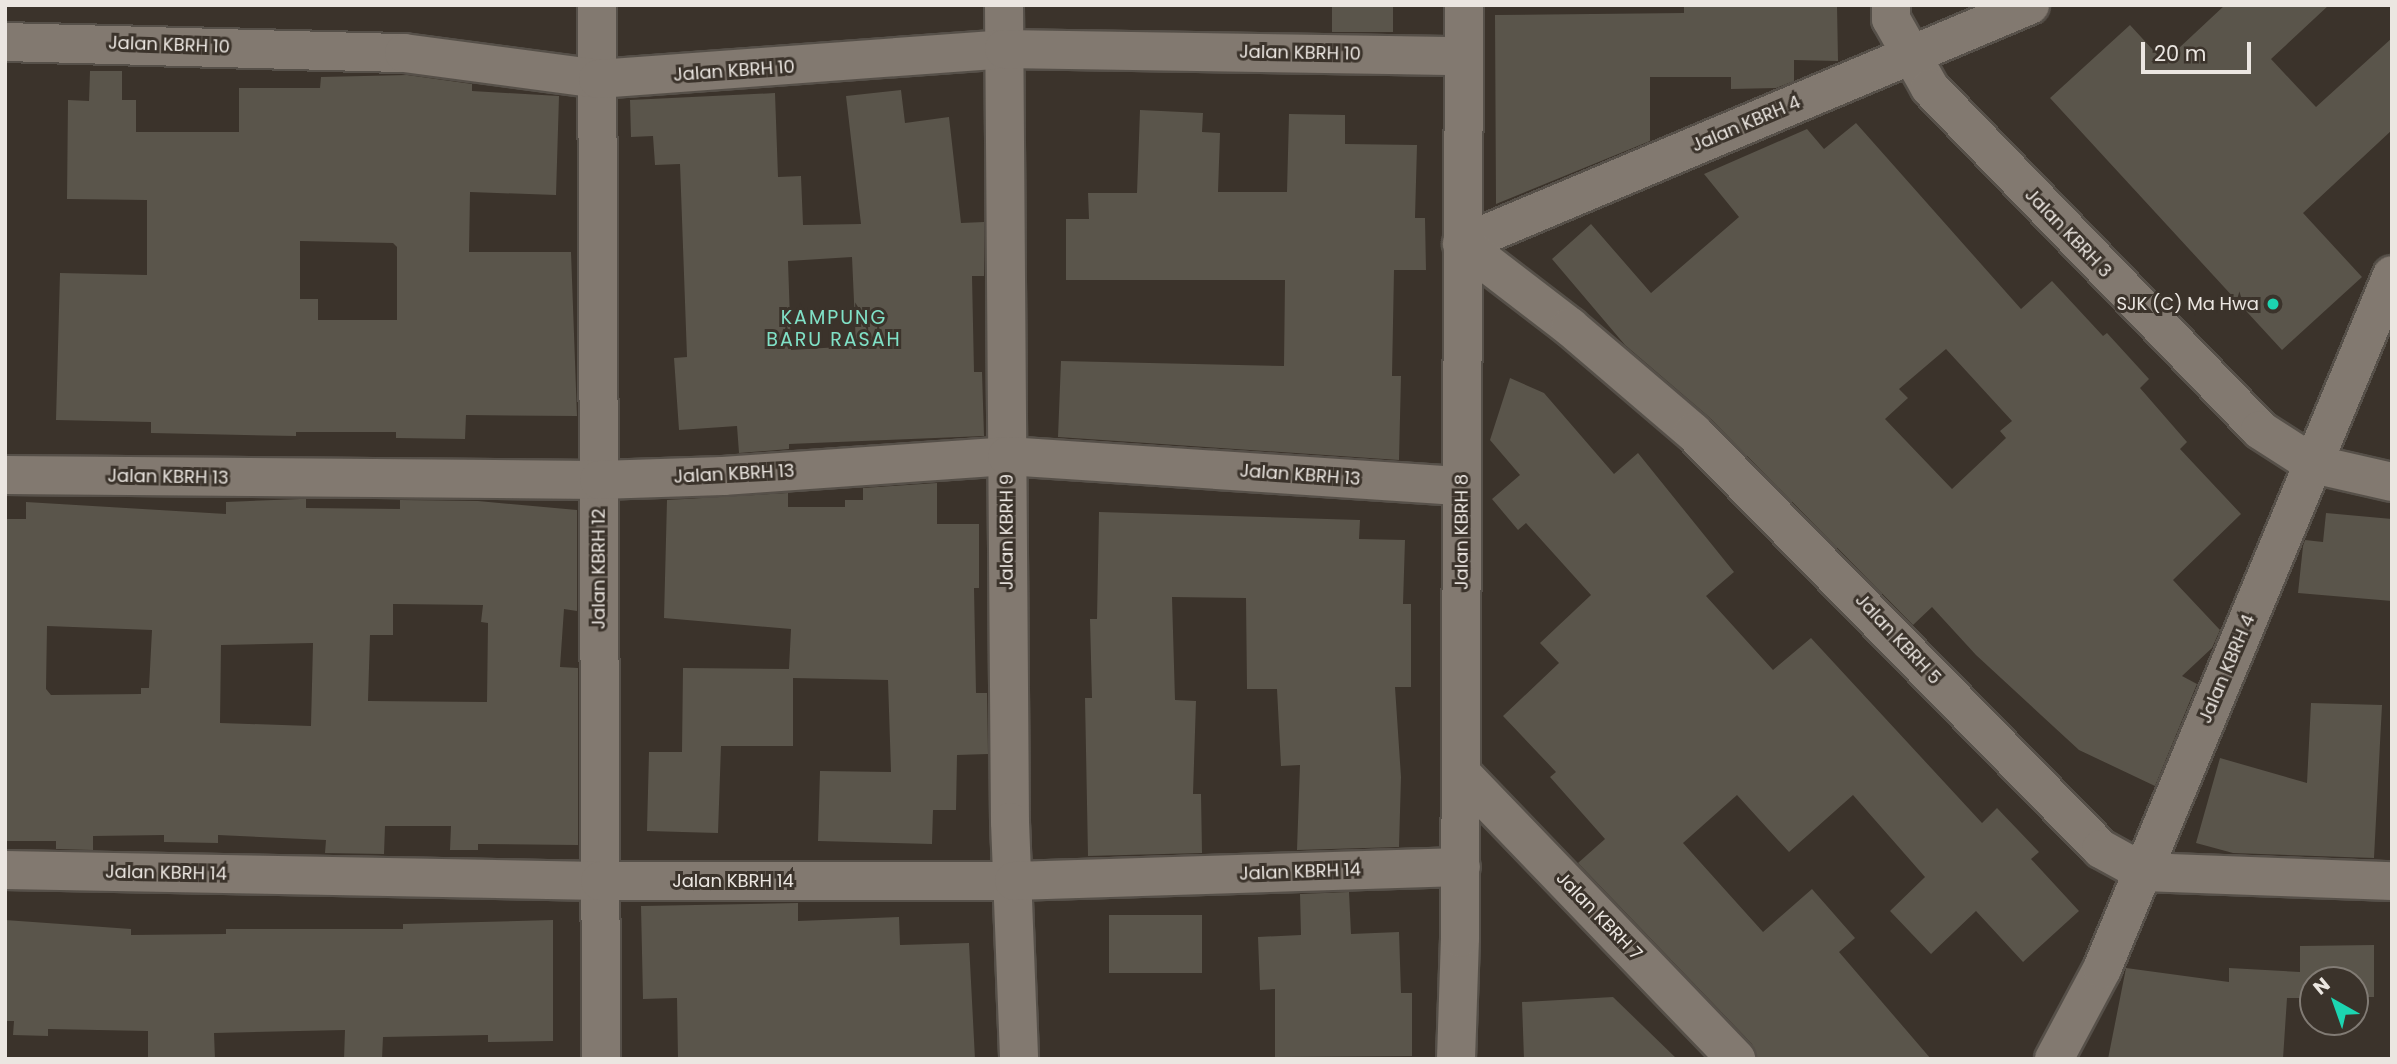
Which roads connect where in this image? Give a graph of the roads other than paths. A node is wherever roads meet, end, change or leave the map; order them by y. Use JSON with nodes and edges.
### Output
{"nodes":[{"id":1,"x":597,"y":5,"type":"edge"},
{"id":2,"x":1004,"y":5,"type":"edge"},
{"id":3,"x":1464,"y":5,"type":"edge"},
{"id":4,"x":1891,"y":5,"type":"edge"},
{"id":5,"x":2030,"y":5,"type":"edge"},
{"id":6,"x":5,"y":42,"type":"edge"},
{"id":7,"x":1004,"y":49,"type":"junction"},
{"id":8,"x":1911,"y":55,"type":"junction"},
{"id":9,"x":1463,"y":56,"type":"junction"},
{"id":10,"x":598,"y":79,"type":"junction"},
{"id":11,"x":1462,"y":244,"type":"junction"},
{"id":12,"x":2392,"y":275,"type":"edge"},
{"id":13,"x":1007,"y":456,"type":"junction"},
{"id":14,"x":2313,"y":464,"type":"junction"},
{"id":15,"x":5,"y":475,"type":"edge"},
{"id":16,"x":599,"y":480,"type":"junction"},
{"id":17,"x":2392,"y":482,"type":"edge"},
{"id":18,"x":1462,"y":486,"type":"junction"},
{"id":19,"x":1461,"y":772,"type":"junction"},
{"id":20,"x":1461,"y":867,"type":"junction"},
{"id":21,"x":5,"y":870,"type":"edge"},
{"id":22,"x":2143,"y":872,"type":"junction"},
{"id":23,"x":600,"y":881,"type":"junction"},
{"id":24,"x":1014,"y":881,"type":"junction"},
{"id":25,"x":2392,"y":881,"type":"edge"},
{"id":26,"x":601,"y":1059,"type":"edge"},
{"id":27,"x":1019,"y":1059,"type":"edge"},
{"id":28,"x":1456,"y":1059,"type":"edge"},
{"id":29,"x":1736,"y":1059,"type":"edge"},
{"id":30,"x":2054,"y":1059,"type":"edge"}],
"edges":[{"from":1,"to":10,"type":"street","name":"Jalan KBRH 12"},
{"from":2,"to":7,"type":"street","name":"Jalan KBRH 9"},
{"from":3,"to":9,"type":"street","name":"Jalan KBRH 8"},
{"from":4,"to":8,"type":"street","name":"Jalan KBRH 3"},
{"from":5,"to":8,"type":"street","name":"Jalan KBRH 4"},
{"from":6,"to":10,"type":"street","name":"Jalan KBRH 10"},
{"from":7,"to":9,"type":"street","name":"Jalan KBRH 10"},
{"from":7,"to":10,"type":"street","name":"Jalan KBRH 10"},
{"from":7,"to":13,"type":"street","name":"Jalan KBRH 9"},
{"from":8,"to":11,"type":"street","name":"Jalan KBRH 4"},
{"from":8,"to":14,"type":"street","name":"Jalan KBRH 3"},
{"from":9,"to":11,"type":"street","name":"Jalan KBRH 8"},
{"from":10,"to":16,"type":"street","name":"Jalan KBRH 12"},
{"from":11,"to":18,"type":"street","name":"Jalan KBRH 8"},
{"from":11,"to":22,"type":"street","name":"Jalan KBRH 5"},
{"from":12,"to":14,"type":"street","name":"Jalan KBRH 4"},
{"from":13,"to":16,"type":"street","name":"Jalan KBRH 13"},
{"from":13,"to":18,"type":"street","name":"Jalan KBRH 13"},
{"from":13,"to":24,"type":"street","name":"Jalan KBRH 9"},
{"from":14,"to":17,"type":"street","name":"Jalan KBRH 3"},
{"from":14,"to":22,"type":"street","name":"Jalan KBRH 4"},
{"from":15,"to":16,"type":"street","name":"Jalan KBRH 13"},
{"from":16,"to":23,"type":"street","name":"Jalan KBRH 12"},
{"from":18,"to":19,"type":"street","name":"Jalan KBRH 8"},
{"from":19,"to":20,"type":"street","name":"Jalan KBRH 8"},
{"from":19,"to":29,"type":"street","name":"Jalan KBRH 7"},
{"from":20,"to":24,"type":"street","name":"Jalan KBRH 14"},
{"from":20,"to":28,"type":"street","name":"Jalan KBRH 8"},
{"from":21,"to":23,"type":"street","name":"Jalan KBRH 14"},
{"from":22,"to":25,"type":"street","name":"Jalan KBRH 5"},
{"from":22,"to":30,"type":"street","name":"Jalan KBRH 4"},
{"from":23,"to":24,"type":"street","name":"Jalan KBRH 14"},
{"from":23,"to":26,"type":"street","name":"Jalan KBRH 12"},
{"from":24,"to":27,"type":"street","name":"Jalan KBRH 9"}]}
